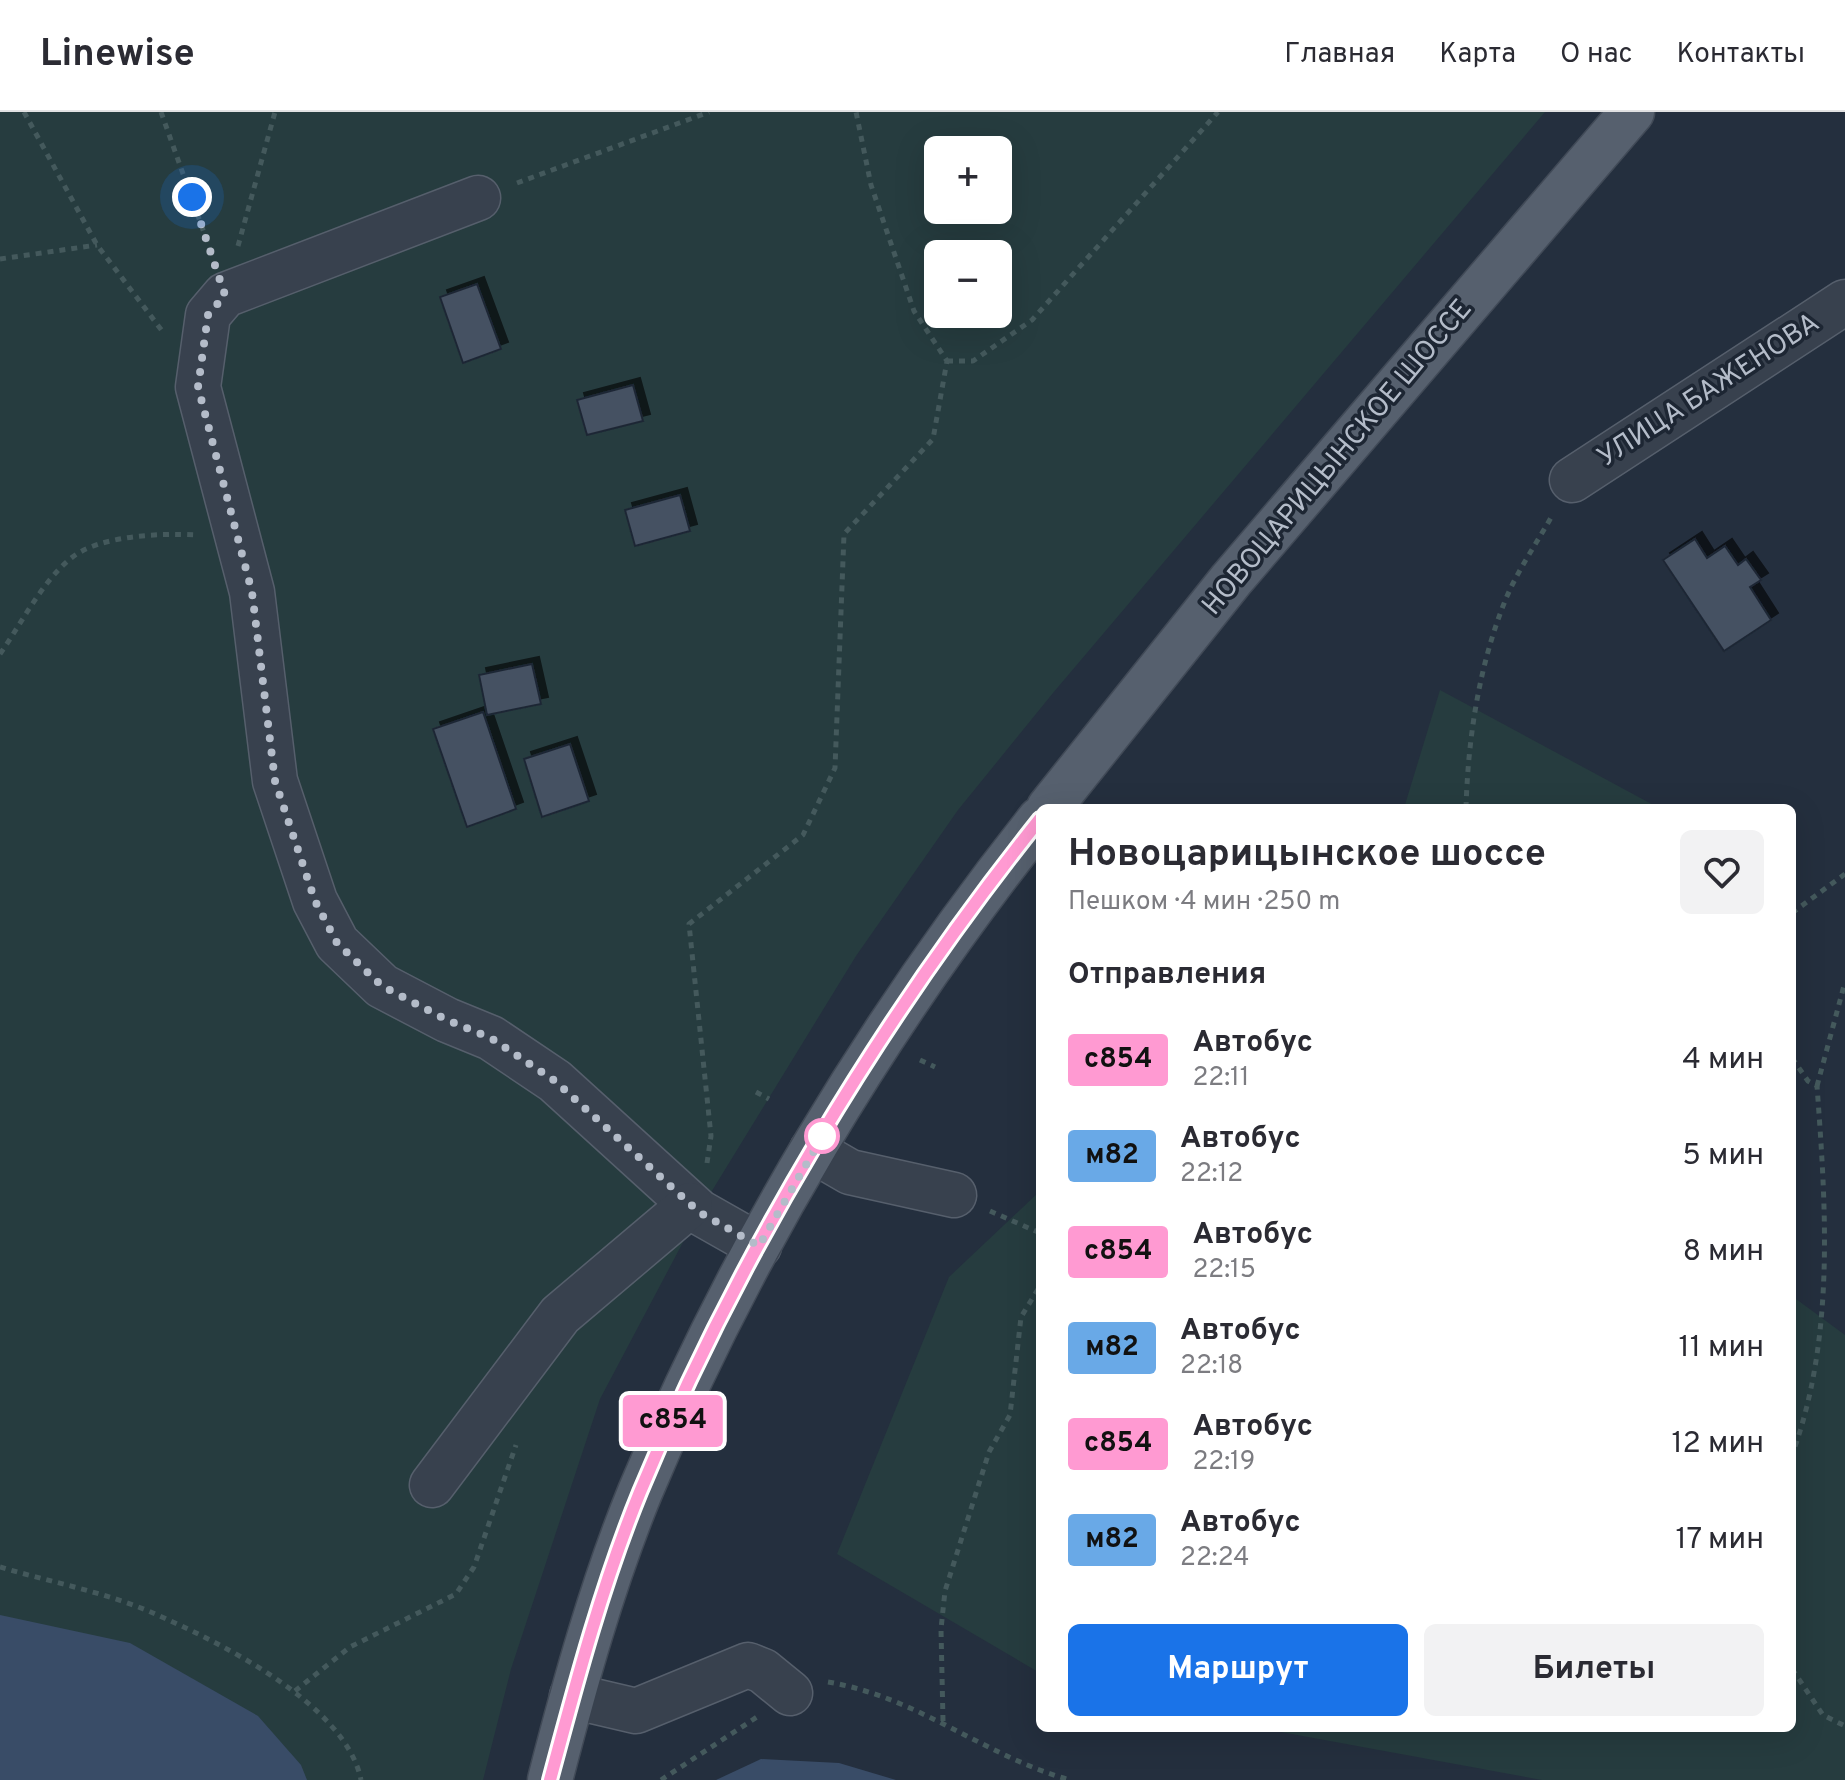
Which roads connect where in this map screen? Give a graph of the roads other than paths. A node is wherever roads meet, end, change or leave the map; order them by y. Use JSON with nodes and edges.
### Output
{"nodes":[{"id":1,"x":1632,"y":112,"type":"edge"},
{"id":2,"x":478,"y":198,"type":"road end"},
{"id":3,"x":1845,"y":302,"type":"edge"},
{"id":4,"x":1572,"y":480,"type":"road end"},
{"id":5,"x":1052,"y":804,"type":"edge"},
{"id":6,"x":1036,"y":824,"type":"edge"},
{"id":7,"x":812,"y":1150,"type":"junction"},
{"id":8,"x":954,"y":1195,"type":"road end"},
{"id":9,"x":695,"y":1208,"type":"junction"},
{"id":10,"x":759,"y":1246,"type":"junction"},
{"id":11,"x":432,"y":1485,"type":"dead end"},
{"id":12,"x":790,"y":1693,"type":"road end"},
{"id":13,"x":572,"y":1696,"type":"junction"},
{"id":14,"x":550,"y":1780,"type":"edge"}],
"edges":[{"from":1,"to":5,"type":"main road","name":"НОВОЦАРИЦЫНСКОЕ ШОССЕ"},
{"from":2,"to":9,"type":"street"},
{"from":3,"to":4,"type":"street","name":"УЛИЦА БАЖЕНОВА"},
{"from":6,"to":7,"type":"main road"},
{"from":7,"to":8,"type":"street"},
{"from":7,"to":10,"type":"main road"},
{"from":9,"to":10,"type":"street"},
{"from":9,"to":11,"type":"street"},
{"from":10,"to":13,"type":"main road"},
{"from":12,"to":13,"type":"street"},
{"from":13,"to":14,"type":"main road"}]}
